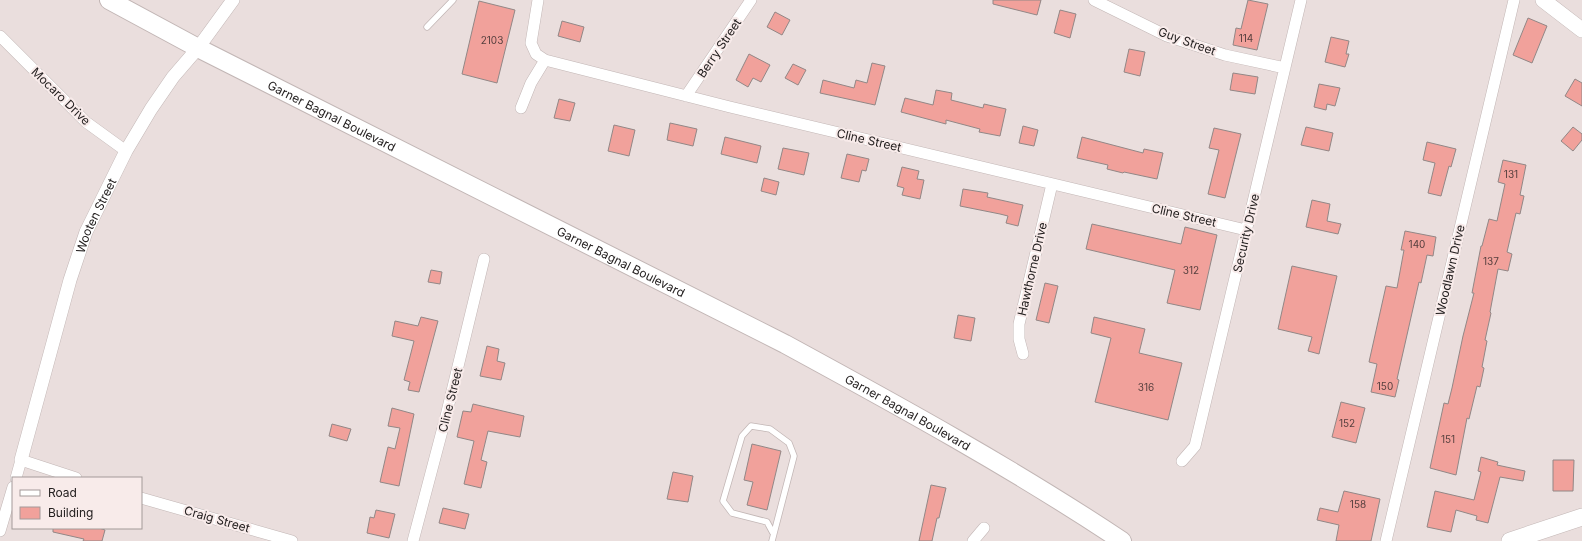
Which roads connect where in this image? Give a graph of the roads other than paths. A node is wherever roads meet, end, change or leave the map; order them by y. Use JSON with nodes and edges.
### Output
{"nodes":[{"id":1,"x":110,"y":0,"type":"edge"},
{"id":2,"x":233,"y":0,"type":"edge"},
{"id":3,"x":453,"y":0,"type":"edge"},
{"id":4,"x":538,"y":0,"type":"edge"},
{"id":5,"x":751,"y":0,"type":"edge"},
{"id":6,"x":1094,"y":0,"type":"edge"},
{"id":7,"x":1301,"y":0,"type":"edge"},
{"id":8,"x":1514,"y":0,"type":"edge"},
{"id":9,"x":1543,"y":0,"type":"edge"},
{"id":10,"x":428,"y":27,"type":"dead end"},
{"id":11,"x":1582,"y":30,"type":"edge"},
{"id":12,"x":0,"y":36,"type":"edge"},
{"id":13,"x":198,"y":48,"type":"junction"},
{"id":14,"x":545,"y":60,"type":"junction"},
{"id":15,"x":1285,"y":68,"type":"junction"},
{"id":16,"x":686,"y":96,"type":"junction"},
{"id":17,"x":521,"y":108,"type":"dead end"},
{"id":18,"x":126,"y":151,"type":"junction"},
{"id":19,"x":1052,"y":184,"type":"junction"},
{"id":20,"x":1246,"y":230,"type":"junction"},
{"id":21,"x":484,"y":259,"type":"dead end"},
{"id":22,"x":1024,"y":354,"type":"dead end"},
{"id":23,"x":21,"y":460,"type":"junction"},
{"id":24,"x":1182,"y":462,"type":"dead end"},
{"id":25,"x":16,"y":477,"type":"edge"},
{"id":26,"x":73,"y":477,"type":"edge"},
{"id":27,"x":12,"y":490,"type":"edge"},
{"id":28,"x":142,"y":498,"type":"edge"},
{"id":29,"x":1582,"y":517,"type":"edge"},
{"id":30,"x":984,"y":528,"type":"dead end"},
{"id":31,"x":0,"y":531,"type":"edge"},
{"id":32,"x":773,"y":533,"type":"junction"},
{"id":33,"x":292,"y":541,"type":"edge"},
{"id":34,"x":414,"y":541,"type":"edge"},
{"id":35,"x":772,"y":541,"type":"edge"},
{"id":36,"x":973,"y":541,"type":"edge"},
{"id":37,"x":1122,"y":541,"type":"edge"},
{"id":38,"x":1386,"y":541,"type":"edge"},
{"id":39,"x":1510,"y":541,"type":"edge"}],
"edges":[{"from":1,"to":13,"type":"highway","name":"Garner Bagnal Boulevard"},
{"from":2,"to":13,"type":"street","name":"Wooten Street"},
{"from":3,"to":10,"type":"lane"},
{"from":4,"to":14,"type":"street"},
{"from":5,"to":16,"type":"street","name":"Berry Street"},
{"from":6,"to":15,"type":"street","name":"Guy Street"},
{"from":7,"to":15,"type":"street","name":"Security Drive"},
{"from":8,"to":38,"type":"street","name":"Woodlawn Drive"},
{"from":9,"to":11,"type":"main road"},
{"from":12,"to":18,"type":"street","name":"Mocaro Drive"},
{"from":13,"to":18,"type":"street","name":"Wooten Street"},
{"from":13,"to":37,"type":"highway","name":"Garner Bagnal Boulevard"},
{"from":14,"to":16,"type":"street","name":"Cline Street"},
{"from":14,"to":17,"type":"street"},
{"from":15,"to":20,"type":"street","name":"Security Drive"},
{"from":16,"to":19,"type":"street","name":"Cline Street"},
{"from":18,"to":23,"type":"street","name":"Wooten Street"},
{"from":19,"to":20,"type":"street","name":"Cline Street"},
{"from":19,"to":22,"type":"street","name":"Hawthorne Drive"},
{"from":20,"to":24,"type":"street","name":"Security Drive"},
{"from":21,"to":34,"type":"street","name":"Cline Street"},
{"from":23,"to":25,"type":"street"},
{"from":23,"to":26,"type":"street"},
{"from":27,"to":31,"type":"street"},
{"from":28,"to":33,"type":"street","name":"Craig Street"},
{"from":29,"to":39,"type":"main road"},
{"from":30,"to":36,"type":"street"},
{"from":32,"to":32,"type":"lane"},
{"from":32,"to":35,"type":"lane"}]}
